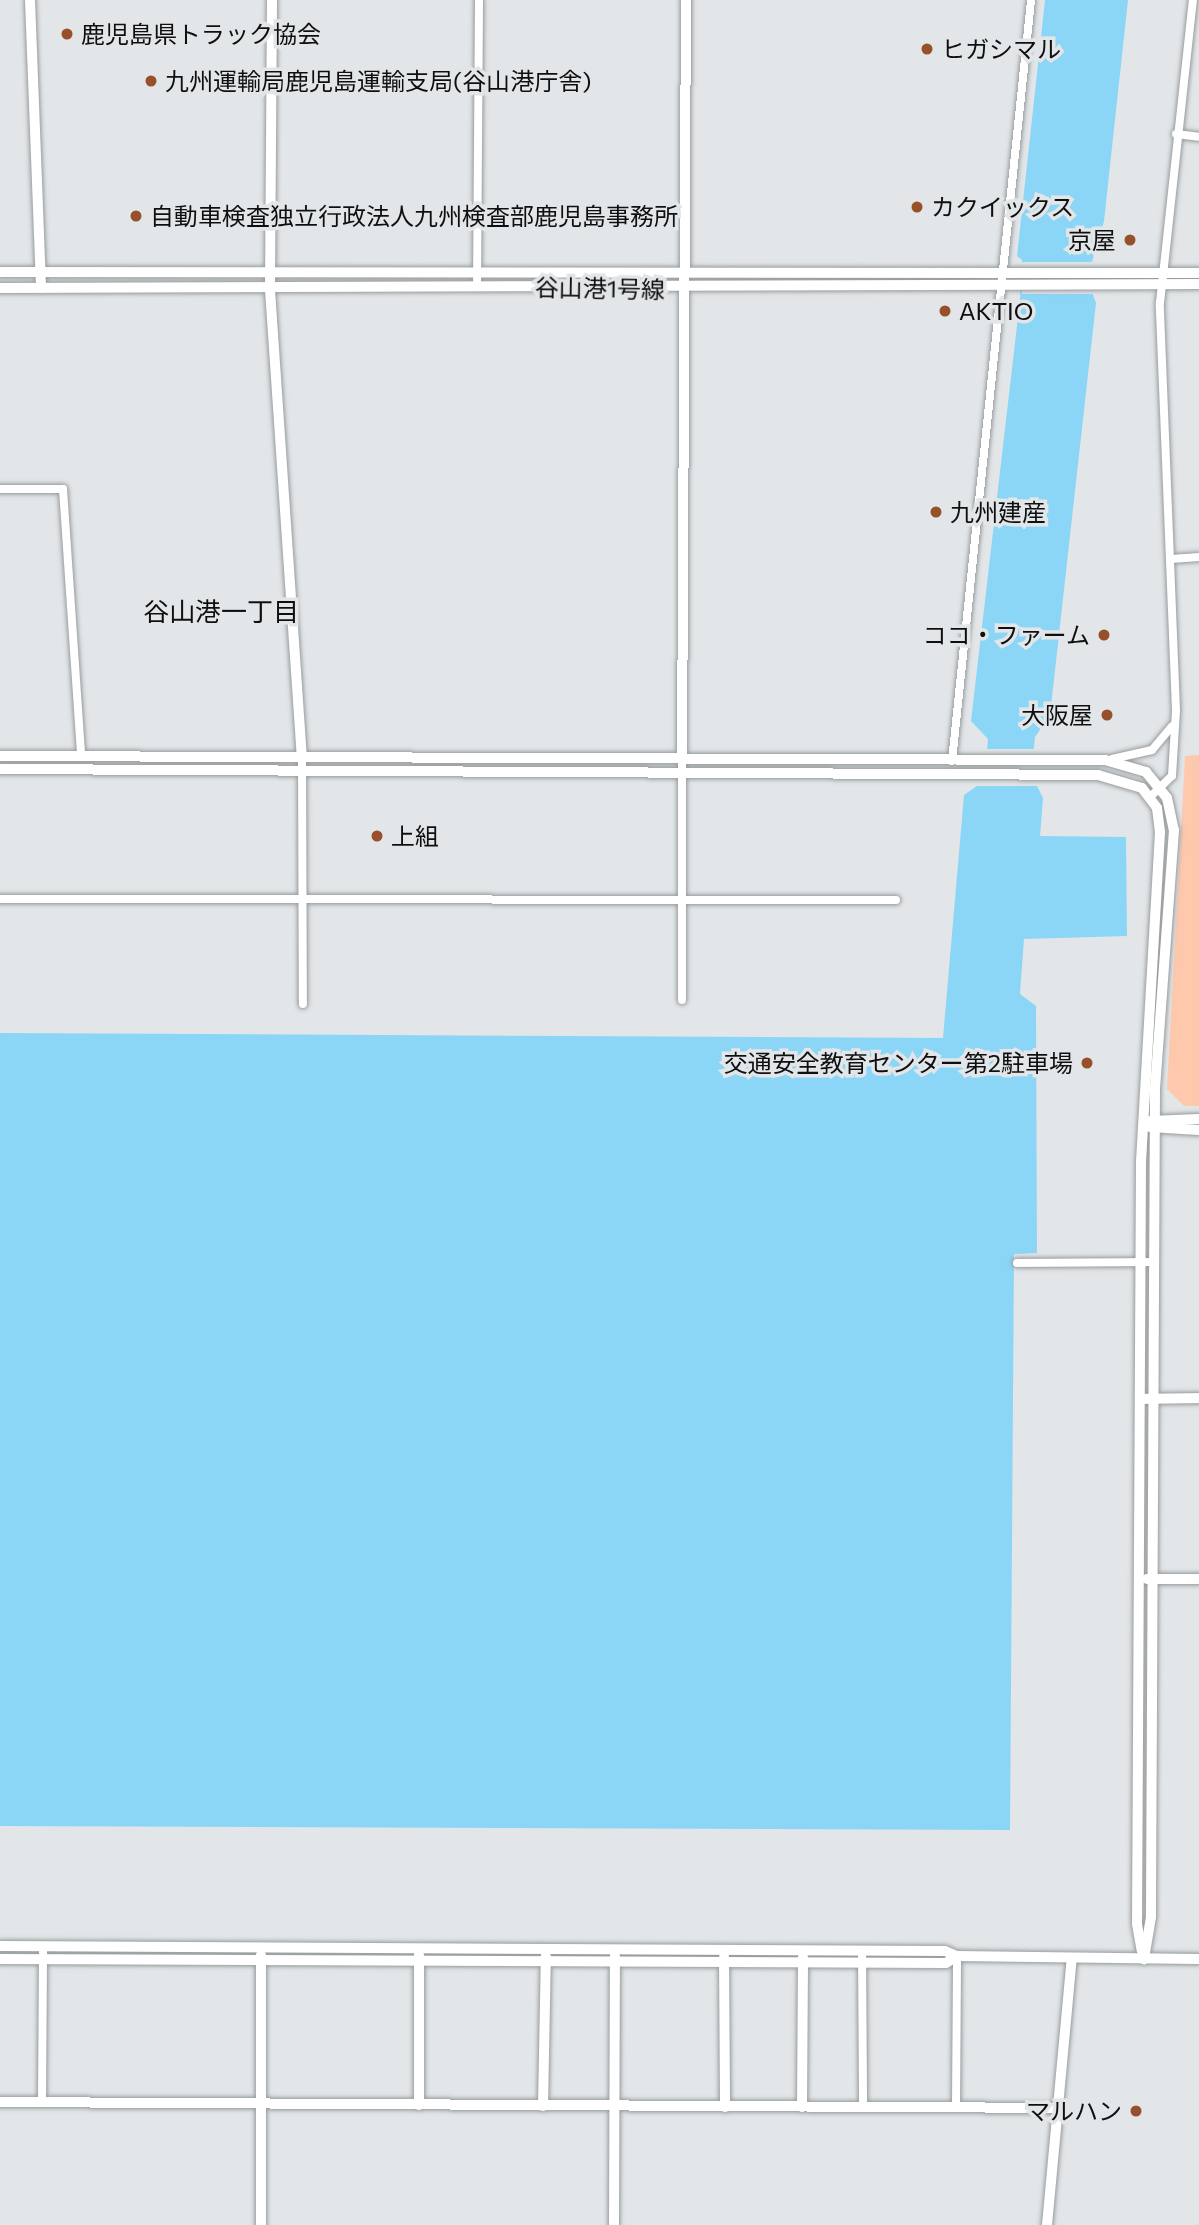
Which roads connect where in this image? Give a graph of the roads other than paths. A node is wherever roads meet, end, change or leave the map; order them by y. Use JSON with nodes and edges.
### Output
{"nodes":[{"id":1,"x":30,"y":0,"type":"edge"},
{"id":2,"x":272,"y":0,"type":"edge"},
{"id":3,"x":479,"y":0,"type":"edge"},
{"id":4,"x":686,"y":0,"type":"edge"},
{"id":5,"x":1031,"y":0,"type":"edge"},
{"id":6,"x":1193,"y":0,"type":"edge"},
{"id":7,"x":1176,"y":134,"type":"junction"},
{"id":8,"x":1199,"y":137,"type":"edge"},
{"id":9,"x":0,"y":272,"type":"edge"},
{"id":10,"x":40,"y":272,"type":"junction"},
{"id":11,"x":1003,"y":272,"type":"junction"},
{"id":12,"x":1161,"y":273,"type":"junction"},
{"id":13,"x":1199,"y":273,"type":"edge"},
{"id":14,"x":270,"y":274,"type":"junction"},
{"id":15,"x":477,"y":274,"type":"junction"},
{"id":16,"x":684,"y":275,"type":"junction"},
{"id":17,"x":1161,"y":284,"type":"junction"},
{"id":18,"x":1001,"y":285,"type":"junction"},
{"id":19,"x":1199,"y":285,"type":"edge"},
{"id":20,"x":477,"y":287,"type":"junction"},
{"id":21,"x":0,"y":288,"type":"edge"},
{"id":22,"x":41,"y":288,"type":"junction"},
{"id":23,"x":685,"y":289,"type":"junction"},
{"id":24,"x":270,"y":290,"type":"junction"},
{"id":25,"x":0,"y":489,"type":"edge"},
{"id":26,"x":1199,"y":557,"type":"edge"},
{"id":27,"x":1171,"y":559,"type":"junction"},
{"id":28,"x":1176,"y":710,"type":"junction"},
{"id":29,"x":0,"y":756,"type":"edge"},
{"id":30,"x":81,"y":756,"type":"junction"},
{"id":31,"x":302,"y":756,"type":"junction"},
{"id":32,"x":682,"y":758,"type":"junction"},
{"id":33,"x":1105,"y":760,"type":"junction"},
{"id":34,"x":952,"y":761,"type":"junction"},
{"id":35,"x":302,"y":768,"type":"junction"},
{"id":36,"x":0,"y":769,"type":"edge"},
{"id":37,"x":682,"y":772,"type":"junction"},
{"id":38,"x":1161,"y":790,"type":"junction"},
{"id":39,"x":1150,"y":797,"type":"junction"},
{"id":40,"x":0,"y":898,"type":"edge"},
{"id":41,"x":304,"y":900,"type":"junction"},
{"id":42,"x":682,"y":900,"type":"junction"},
{"id":43,"x":895,"y":901,"type":"dead end"},
{"id":44,"x":682,"y":1000,"type":"dead end"},
{"id":45,"x":303,"y":1004,"type":"dead end"},
{"id":46,"x":1199,"y":1119,"type":"edge"},
{"id":47,"x":1143,"y":1124,"type":"junction"},
{"id":48,"x":1155,"y":1124,"type":"junction"},
{"id":49,"x":1199,"y":1130,"type":"edge"},
{"id":50,"x":1141,"y":1262,"type":"junction"},
{"id":51,"x":1153,"y":1262,"type":"junction"},
{"id":52,"x":1017,"y":1263,"type":"dead end"},
{"id":53,"x":1154,"y":1398,"type":"junction"},
{"id":54,"x":1199,"y":1398,"type":"edge"},
{"id":55,"x":1140,"y":1399,"type":"junction"},
{"id":56,"x":1139,"y":1579,"type":"junction"},
{"id":57,"x":1152,"y":1579,"type":"junction"},
{"id":58,"x":1199,"y":1579,"type":"edge"},
{"id":59,"x":0,"y":1946,"type":"edge"},
{"id":60,"x":43,"y":1946,"type":"junction"},
{"id":61,"x":261,"y":1947,"type":"junction"},
{"id":62,"x":419,"y":1948,"type":"junction"},
{"id":63,"x":547,"y":1949,"type":"junction"},
{"id":64,"x":615,"y":1949,"type":"junction"},
{"id":65,"x":724,"y":1949,"type":"junction"},
{"id":66,"x":803,"y":1950,"type":"junction"},
{"id":67,"x":862,"y":1950,"type":"junction"},
{"id":68,"x":957,"y":1956,"type":"junction"},
{"id":69,"x":1072,"y":1958,"type":"junction"},
{"id":70,"x":0,"y":1959,"type":"edge"},
{"id":71,"x":43,"y":1959,"type":"junction"},
{"id":72,"x":1144,"y":1959,"type":"junction"},
{"id":73,"x":1199,"y":1959,"type":"edge"},
{"id":74,"x":261,"y":1960,"type":"junction"},
{"id":75,"x":419,"y":1961,"type":"junction"},
{"id":76,"x":546,"y":1962,"type":"junction"},
{"id":77,"x":615,"y":1962,"type":"junction"},
{"id":78,"x":724,"y":1962,"type":"junction"},
{"id":79,"x":803,"y":1963,"type":"junction"},
{"id":80,"x":862,"y":1963,"type":"junction"},
{"id":81,"x":0,"y":2102,"type":"edge"},
{"id":82,"x":42,"y":2102,"type":"junction"},
{"id":83,"x":261,"y":2104,"type":"junction"},
{"id":84,"x":419,"y":2105,"type":"junction"},
{"id":85,"x":543,"y":2106,"type":"junction"},
{"id":86,"x":614,"y":2106,"type":"junction"},
{"id":87,"x":724,"y":2107,"type":"junction"},
{"id":88,"x":802,"y":2107,"type":"junction"},
{"id":89,"x":863,"y":2107,"type":"junction"},
{"id":90,"x":956,"y":2107,"type":"junction"},
{"id":91,"x":1058,"y":2108,"type":"junction"},
{"id":92,"x":261,"y":2225,"type":"edge"},
{"id":93,"x":614,"y":2225,"type":"edge"},
{"id":94,"x":1047,"y":2225,"type":"edge"}],
"edges":[{"from":1,"to":10,"type":"street"},
{"from":2,"to":14,"type":"street"},
{"from":3,"to":15,"type":"street"},
{"from":4,"to":16,"type":"street"},
{"from":5,"to":11,"type":"street"},
{"from":6,"to":7,"type":"street"},
{"from":7,"to":8,"type":"street"},
{"from":7,"to":12,"type":"street"},
{"from":9,"to":10,"type":"street","name":"谷山港1号線"},
{"from":10,"to":14,"type":"street","name":"谷山港1号線"},
{"from":10,"to":22,"type":"street"},
{"from":11,"to":12,"type":"street","name":"谷山港1号線"},
{"from":11,"to":16,"type":"street","name":"谷山港1号線"},
{"from":11,"to":18,"type":"street"},
{"from":12,"to":13,"type":"street","name":"谷山港1号線"},
{"from":12,"to":17,"type":"street"},
{"from":14,"to":15,"type":"street","name":"谷山港1号線"},
{"from":14,"to":24,"type":"street"},
{"from":15,"to":16,"type":"street","name":"谷山港1号線"},
{"from":15,"to":20,"type":"street"},
{"from":16,"to":23,"type":"street"},
{"from":17,"to":18,"type":"street","name":"谷山港1号線"},
{"from":17,"to":19,"type":"street","name":"谷山港1号線"},
{"from":17,"to":27,"type":"street"},
{"from":18,"to":23,"type":"street","name":"谷山港1号線"},
{"from":18,"to":34,"type":"street"},
{"from":20,"to":23,"type":"street","name":"谷山港1号線"},
{"from":20,"to":24,"type":"street","name":"谷山港1号線"},
{"from":21,"to":22,"type":"street","name":"谷山港1号線"},
{"from":22,"to":24,"type":"street","name":"谷山港1号線"},
{"from":23,"to":32,"type":"street"},
{"from":24,"to":31,"type":"street"},
{"from":25,"to":30,"type":"street"},
{"from":26,"to":27,"type":"street"},
{"from":27,"to":28,"type":"street"},
{"from":28,"to":33,"type":"street"},
{"from":28,"to":38,"type":"street"},
{"from":29,"to":30,"type":"street"},
{"from":30,"to":31,"type":"street"},
{"from":31,"to":32,"type":"street"},
{"from":31,"to":35,"type":"street"},
{"from":32,"to":34,"type":"street"},
{"from":32,"to":37,"type":"street"},
{"from":33,"to":34,"type":"street"},
{"from":33,"to":38,"type":"street"},
{"from":35,"to":36,"type":"street"},
{"from":35,"to":37,"type":"street"},
{"from":35,"to":41,"type":"street"},
{"from":37,"to":39,"type":"street"},
{"from":37,"to":42,"type":"street"},
{"from":38,"to":39,"type":"street"},
{"from":38,"to":48,"type":"street"},
{"from":39,"to":47,"type":"street"},
{"from":40,"to":41,"type":"street"},
{"from":41,"to":42,"type":"street"},
{"from":41,"to":45,"type":"street"},
{"from":42,"to":43,"type":"street"},
{"from":42,"to":44,"type":"street"},
{"from":46,"to":48,"type":"street"},
{"from":47,"to":48,"type":"street"},
{"from":47,"to":50,"type":"street"},
{"from":48,"to":49,"type":"street"},
{"from":48,"to":51,"type":"street"},
{"from":50,"to":51,"type":"street"},
{"from":50,"to":52,"type":"street"},
{"from":50,"to":55,"type":"street"},
{"from":51,"to":53,"type":"street"},
{"from":53,"to":54,"type":"street"},
{"from":53,"to":55,"type":"street"},
{"from":53,"to":57,"type":"street"},
{"from":55,"to":56,"type":"street"},
{"from":56,"to":57,"type":"street"},
{"from":56,"to":72,"type":"street"},
{"from":57,"to":58,"type":"street"},
{"from":57,"to":72,"type":"street"},
{"from":59,"to":60,"type":"street"},
{"from":60,"to":61,"type":"street"},
{"from":60,"to":71,"type":"street"},
{"from":61,"to":62,"type":"street"},
{"from":61,"to":74,"type":"street"},
{"from":62,"to":63,"type":"street"},
{"from":62,"to":75,"type":"street"},
{"from":63,"to":64,"type":"street"},
{"from":63,"to":76,"type":"street"},
{"from":64,"to":65,"type":"street"},
{"from":64,"to":77,"type":"street"},
{"from":65,"to":66,"type":"street"},
{"from":65,"to":78,"type":"street"},
{"from":66,"to":67,"type":"street"},
{"from":66,"to":79,"type":"street"},
{"from":67,"to":68,"type":"street"},
{"from":67,"to":80,"type":"street"},
{"from":68,"to":69,"type":"street"},
{"from":68,"to":80,"type":"street"},
{"from":68,"to":90,"type":"street"},
{"from":69,"to":72,"type":"street"},
{"from":69,"to":91,"type":"street"},
{"from":70,"to":71,"type":"street"},
{"from":71,"to":74,"type":"street"},
{"from":71,"to":82,"type":"street"},
{"from":72,"to":73,"type":"street"},
{"from":74,"to":75,"type":"street"},
{"from":74,"to":83,"type":"street"},
{"from":75,"to":76,"type":"street"},
{"from":75,"to":84,"type":"street"},
{"from":76,"to":77,"type":"street"},
{"from":76,"to":85,"type":"street"},
{"from":77,"to":78,"type":"street"},
{"from":77,"to":86,"type":"street"},
{"from":78,"to":79,"type":"street"},
{"from":78,"to":87,"type":"street"},
{"from":79,"to":80,"type":"street"},
{"from":79,"to":88,"type":"street"},
{"from":80,"to":89,"type":"street"},
{"from":81,"to":82,"type":"street"},
{"from":82,"to":83,"type":"street"},
{"from":83,"to":84,"type":"street"},
{"from":83,"to":92,"type":"street"},
{"from":84,"to":85,"type":"street"},
{"from":85,"to":86,"type":"street"},
{"from":86,"to":87,"type":"street"},
{"from":86,"to":93,"type":"street"},
{"from":87,"to":88,"type":"street"},
{"from":88,"to":89,"type":"street"},
{"from":89,"to":90,"type":"street"},
{"from":90,"to":91,"type":"street"},
{"from":91,"to":94,"type":"street"}]}
